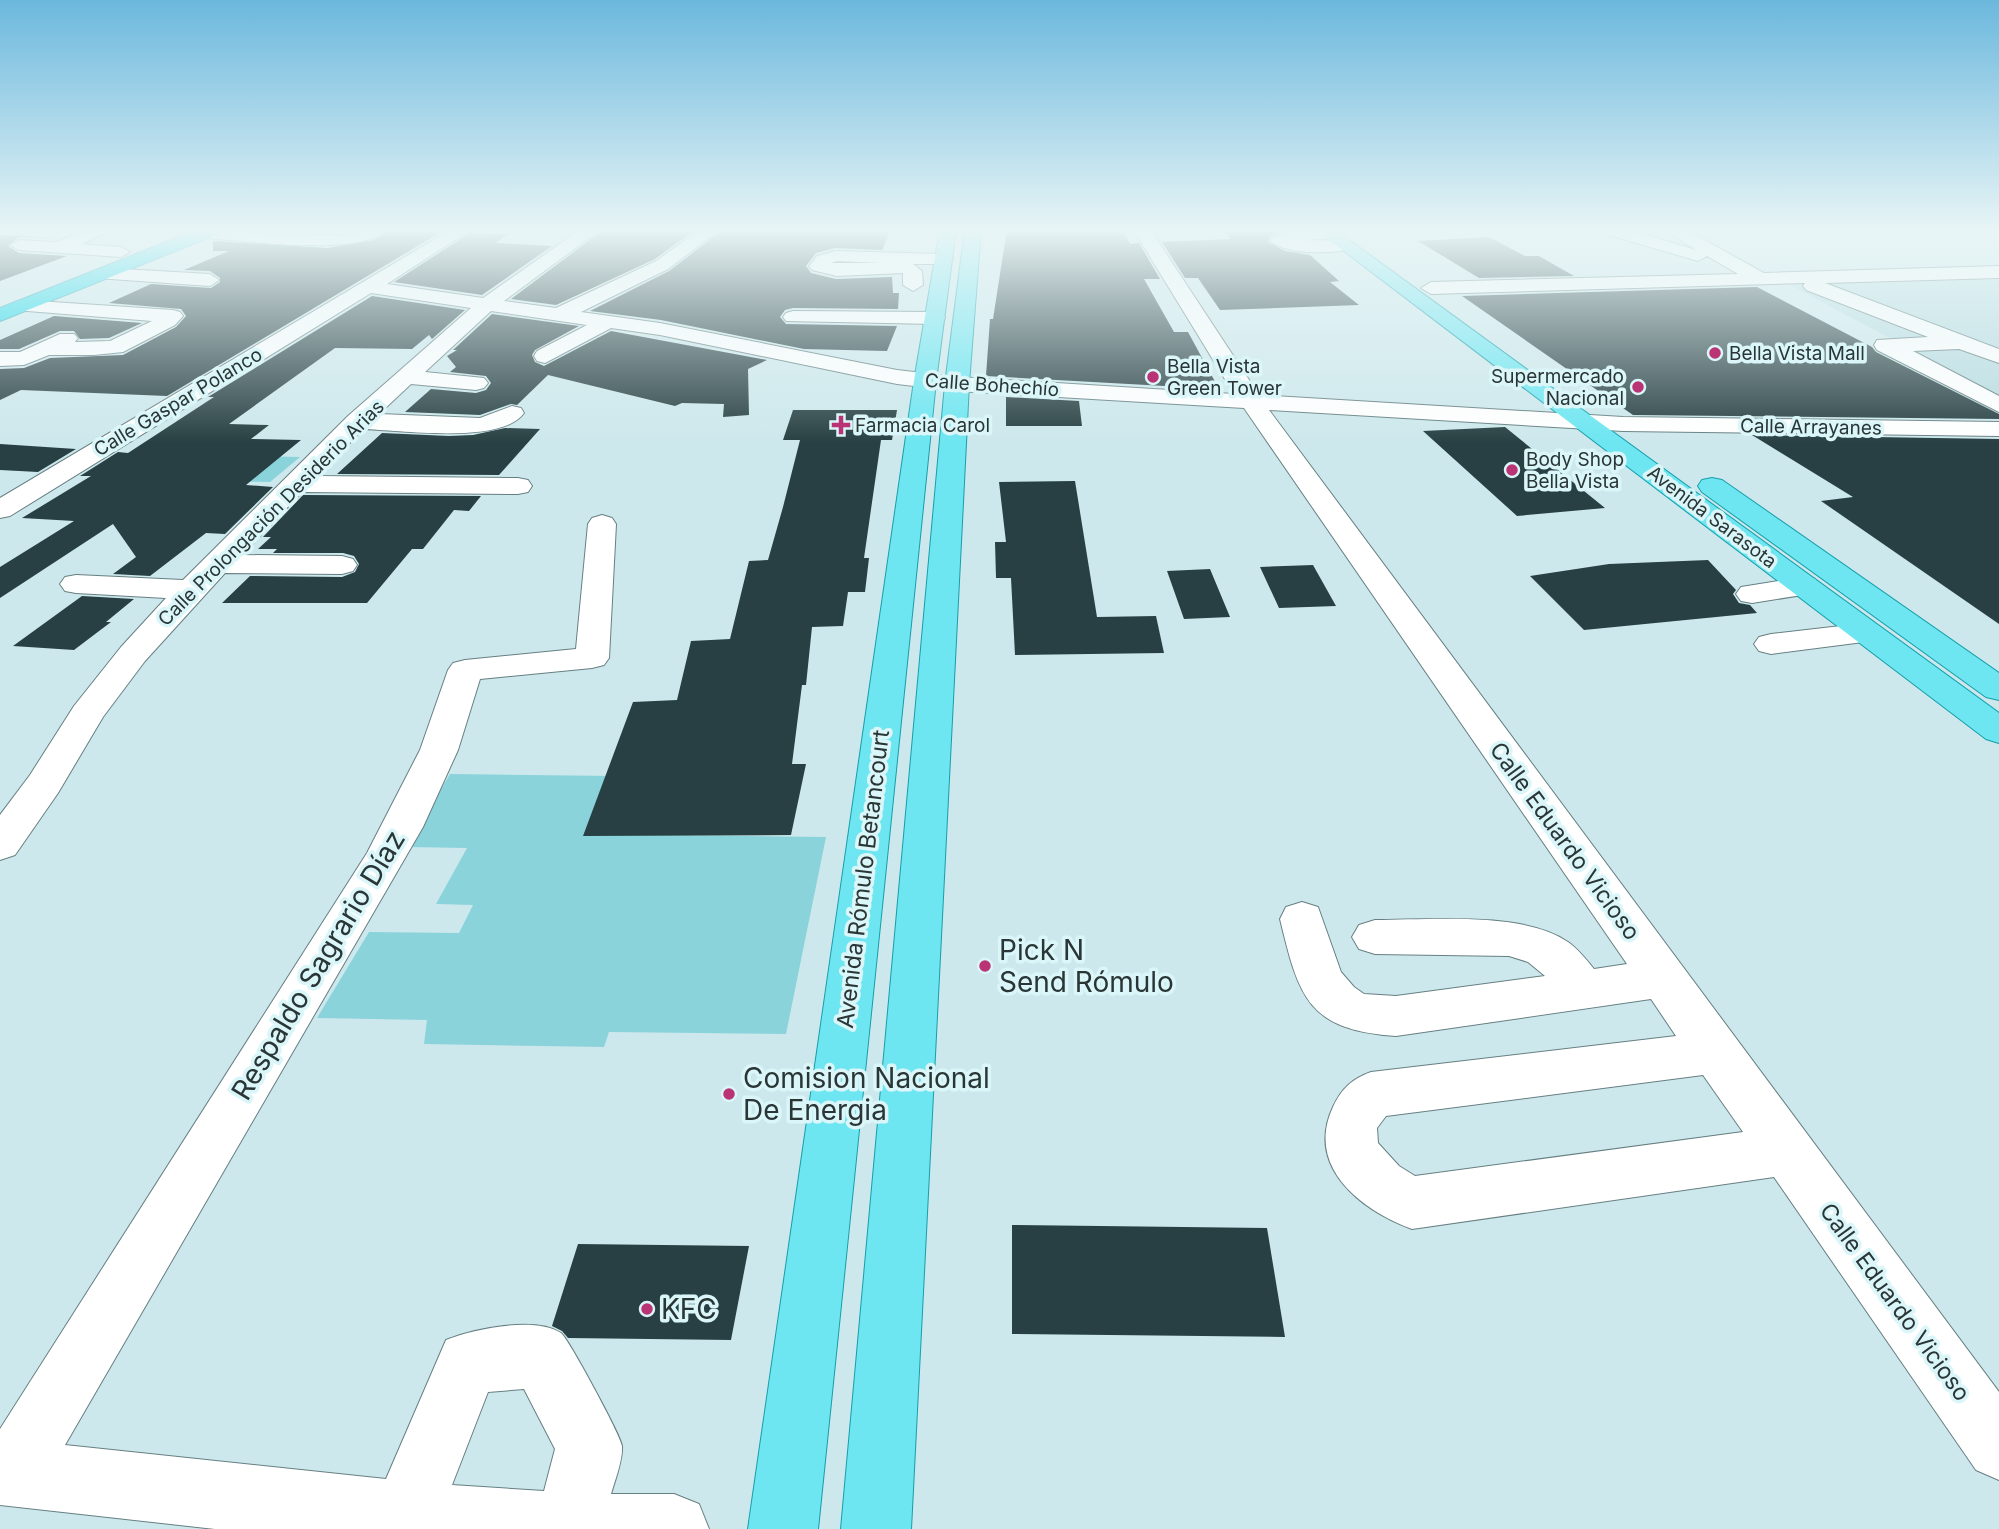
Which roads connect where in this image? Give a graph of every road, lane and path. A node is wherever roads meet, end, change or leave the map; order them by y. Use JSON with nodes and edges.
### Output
{"nodes":[{"id":1,"x":55,"y":300,"type":"edge"},
{"id":2,"x":344,"y":300,"type":"edge"},
{"id":3,"x":463,"y":300,"type":"edge"},
{"id":4,"x":492,"y":300,"type":"edge"},
{"id":5,"x":588,"y":300,"type":"edge"},
{"id":6,"x":847,"y":300,"type":"edge"},
{"id":7,"x":937,"y":300,"type":"edge"},
{"id":8,"x":958,"y":300,"type":"edge"},
{"id":9,"x":1186,"y":300,"type":"edge"},
{"id":10,"x":1413,"y":300,"type":"edge"},
{"id":11,"x":1448,"y":300,"type":"edge"},
{"id":12,"x":1800,"y":300,"type":"edge"},
{"id":13,"x":1850,"y":300,"type":"edge"},
{"id":14,"x":52,"y":302,"type":"junction"},
{"id":15,"x":487,"y":304,"type":"junction"},
{"id":16,"x":22,"y":306,"type":"joint"},
{"id":17,"x":114,"y":306,"type":"junction"},
{"id":18,"x":562,"y":313,"type":"junction"},
{"id":19,"x":1824,"y":313,"type":"dead end"},
{"id":20,"x":0,"y":315,"type":"edge"},
{"id":21,"x":793,"y":317,"type":"dead end"},
{"id":22,"x":609,"y":321,"type":"junction"},
{"id":23,"x":0,"y":334,"type":"edge"},
{"id":24,"x":162,"y":336,"type":"dead end"},
{"id":25,"x":1961,"y":343,"type":"junction"},
{"id":26,"x":1932,"y":344,"type":"junction"},
{"id":27,"x":115,"y":347,"type":"junction"},
{"id":28,"x":45,"y":348,"type":"junction"},
{"id":29,"x":545,"y":356,"type":"dead end"},
{"id":30,"x":1999,"y":356,"type":"edge"},
{"id":31,"x":0,"y":359,"type":"edge"},
{"id":32,"x":1999,"y":374,"type":"edge"},
{"id":33,"x":408,"y":377,"type":"junction"},
{"id":34,"x":941,"y":382,"type":"junction"},
{"id":35,"x":476,"y":383,"type":"dead end"},
{"id":36,"x":1250,"y":400,"type":"junction"},
{"id":37,"x":1999,"y":405,"type":"edge"},
{"id":38,"x":512,"y":413,"type":"dead end"},
{"id":39,"x":357,"y":421,"type":"junction"},
{"id":40,"x":1583,"y":422,"type":"junction"},
{"id":41,"x":1623,"y":424,"type":"junction"},
{"id":42,"x":1999,"y":429,"type":"edge"},
{"id":43,"x":298,"y":484,"type":"junction"},
{"id":44,"x":519,"y":486,"type":"dead end"},
{"id":45,"x":0,"y":510,"type":"edge"},
{"id":46,"x":602,"y":524,"type":"dead end"},
{"id":47,"x":217,"y":564,"type":"junction"},
{"id":48,"x":342,"y":565,"type":"dead end"},
{"id":49,"x":76,"y":584,"type":"dead end"},
{"id":50,"x":1804,"y":586,"type":"junction"},
{"id":51,"x":191,"y":590,"type":"junction"},
{"id":52,"x":1752,"y":594,"type":"dead end"},
{"id":53,"x":1867,"y":633,"type":"junction"},
{"id":54,"x":1771,"y":644,"type":"dead end"},
{"id":55,"x":1999,"y":689,"type":"edge"},
{"id":56,"x":1999,"y":731,"type":"edge"},
{"id":57,"x":0,"y":845,"type":"edge"},
{"id":58,"x":1302,"y":919,"type":"dead end"},
{"id":59,"x":1375,"y":937,"type":"dead end"},
{"id":60,"x":1664,"y":978,"type":"junction"},
{"id":61,"x":1583,"y":990,"type":"junction"},
{"id":62,"x":1717,"y":1052,"type":"junction"},
{"id":63,"x":1787,"y":1151,"type":"junction"},
{"id":64,"x":1999,"y":1447,"type":"edge"},
{"id":65,"x":6,"y":1472,"type":"edge"},
{"id":66,"x":405,"y":1516,"type":"junction"},
{"id":67,"x":569,"y":1528,"type":"edge"},
{"id":68,"x":674,"y":1529,"type":"edge"},
{"id":69,"x":783,"y":1529,"type":"edge"},
{"id":70,"x":876,"y":1529,"type":"edge"}],
"edges":[{"from":1,"to":14,"type":"highway"},
{"from":2,"to":45,"type":"street","name":"Calle Gaspar Polanco"},
{"from":3,"to":15,"type":"street","name":"Calle Bohechío"},
{"from":4,"to":15,"type":"street","name":"Calle Prolongación Desiderio Arias"},
{"from":5,"to":18,"type":"street"},
{"from":6,"to":21,"type":"street"},
{"from":7,"to":34,"type":"main road","name":"Avenida Rómulo Betancourt"},
{"from":8,"to":34,"type":"main road","name":"Avenida Rómulo Betancourt"},
{"from":9,"to":36,"type":"street","name":"Calle Eduardo Vicioso"},
{"from":10,"to":40,"type":"main road","name":"Avenida Sarasota"},
{"from":11,"to":41,"type":"main road","name":"Avenida Sarasota"},
{"from":12,"to":19,"type":"street"},
{"from":13,"to":25,"type":"street"},
{"from":14,"to":16,"type":"street"},
{"from":14,"to":17,"type":"street"},
{"from":14,"to":23,"type":"street"},
{"from":15,"to":18,"type":"street","name":"Calle Bohechío"},
{"from":15,"to":33,"type":"street","name":"Calle Prolongación Desiderio Arias"},
{"from":16,"to":20,"type":"highway"},
{"from":17,"to":27,"type":"street"},
{"from":17,"to":28,"type":"street"},
{"from":18,"to":22,"type":"street","name":"Calle Bohechío"},
{"from":22,"to":29,"type":"street"},
{"from":22,"to":34,"type":"street","name":"Calle Bohechío"},
{"from":24,"to":27,"type":"street"},
{"from":25,"to":26,"type":"street"},
{"from":25,"to":30,"type":"street"},
{"from":26,"to":32,"type":"street"},
{"from":26,"to":37,"type":"street"},
{"from":27,"to":28,"type":"street"},
{"from":28,"to":31,"type":"street"},
{"from":33,"to":35,"type":"street"},
{"from":33,"to":39,"type":"street","name":"Calle Prolongación Desiderio Arias"},
{"from":34,"to":36,"type":"street","name":"Calle Bohechío"},
{"from":34,"to":69,"type":"main road","name":"Avenida Rómulo Betancourt"},
{"from":34,"to":70,"type":"main road","name":"Avenida Rómulo Betancourt"},
{"from":36,"to":40,"type":"street","name":"Calle Bohechío"},
{"from":36,"to":60,"type":"street","name":"Calle Eduardo Vicioso"},
{"from":38,"to":39,"type":"street"},
{"from":39,"to":43,"type":"street","name":"Calle Prolongación Desiderio Arias"},
{"from":40,"to":41,"type":"street","name":"Calle Bohechío"},
{"from":40,"to":50,"type":"main road","name":"Avenida Sarasota"},
{"from":41,"to":42,"type":"street","name":"Calle Arrayanes"},
{"from":41,"to":55,"type":"main road","name":"Avenida Sarasota"},
{"from":43,"to":44,"type":"street"},
{"from":43,"to":47,"type":"street","name":"Calle Prolongación Desiderio Arias"},
{"from":46,"to":65,"type":"street","name":"Respaldo Sagrario Díaz"},
{"from":47,"to":48,"type":"street"},
{"from":47,"to":51,"type":"street","name":"Calle Prolongación Desiderio Arias"},
{"from":49,"to":51,"type":"street"},
{"from":50,"to":52,"type":"street"},
{"from":50,"to":53,"type":"main road","name":"Avenida Sarasota"},
{"from":51,"to":57,"type":"street","name":"Calle Prolongación Desiderio Arias"},
{"from":53,"to":54,"type":"street"},
{"from":53,"to":56,"type":"main road","name":"Avenida Sarasota"},
{"from":58,"to":61,"type":"street"},
{"from":59,"to":61,"type":"street"},
{"from":60,"to":61,"type":"street"},
{"from":60,"to":62,"type":"street","name":"Calle Eduardo Vicioso"},
{"from":62,"to":63,"type":"street","name":"Calle Eduardo Vicioso"},
{"from":62,"to":63,"type":"street"},
{"from":63,"to":64,"type":"street","name":"Calle Eduardo Vicioso"},
{"from":65,"to":66,"type":"street"},
{"from":66,"to":67,"type":"street"},
{"from":66,"to":67,"type":"street"},
{"from":67,"to":68,"type":"street"}]}
